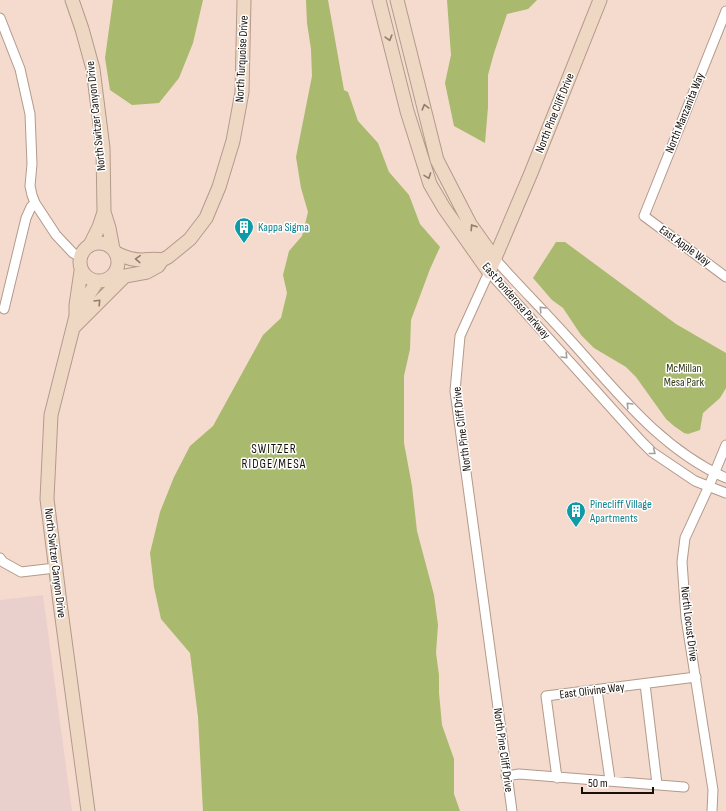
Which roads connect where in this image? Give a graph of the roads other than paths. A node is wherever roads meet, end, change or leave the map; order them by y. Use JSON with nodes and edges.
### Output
{"nodes":[{"id":1,"x":72,"y":0,"type":"edge"},
{"id":2,"x":244,"y":0,"type":"edge"},
{"id":3,"x":379,"y":0,"type":"edge"},
{"id":4,"x":397,"y":0,"type":"edge"},
{"id":5,"x":600,"y":0,"type":"edge"},
{"id":6,"x":726,"y":11,"type":"edge"},
{"id":7,"x":0,"y":18,"type":"edge"},
{"id":8,"x":436,"y":155,"type":"junction"},
{"id":9,"x":422,"y":160,"type":"junction"},
{"id":10,"x":35,"y":203,"type":"junction"},
{"id":11,"x":104,"y":212,"type":"junction"},
{"id":12,"x":644,"y":216,"type":"joint"},
{"id":13,"x":90,"y":245,"type":"junction"},
{"id":14,"x":114,"y":251,"type":"junction"},
{"id":15,"x":80,"y":257,"type":"junction"},
{"id":16,"x":495,"y":259,"type":"junction"},
{"id":17,"x":162,"y":260,"type":"junction"},
{"id":18,"x":81,"y":271,"type":"junction"},
{"id":19,"x":488,"y":272,"type":"junction"},
{"id":20,"x":124,"y":277,"type":"junction"},
{"id":21,"x":726,"y":277,"type":"edge"},
{"id":22,"x":103,"y":280,"type":"junction"},
{"id":23,"x":4,"y":309,"type":"dead end"},
{"id":24,"x":75,"y":322,"type":"junction"},
{"id":25,"x":614,"y":389,"type":"junction"},
{"id":26,"x":604,"y":399,"type":"junction"},
{"id":27,"x":726,"y":445,"type":"edge"},
{"id":28,"x":714,"y":473,"type":"junction"},
{"id":29,"x":726,"y":478,"type":"edge"},
{"id":30,"x":709,"y":486,"type":"junction"},
{"id":31,"x":726,"y":493,"type":"edge"},
{"id":32,"x":0,"y":558,"type":"edge"},
{"id":33,"x":55,"y":568,"type":"junction"},
{"id":34,"x":696,"y":677,"type":"junction"},
{"id":35,"x":645,"y":684,"type":"junction"},
{"id":36,"x":597,"y":690,"type":"junction"},
{"id":37,"x":506,"y":776,"type":"junction"},
{"id":38,"x":557,"y":778,"type":"junction"},
{"id":39,"x":610,"y":780,"type":"junction"},
{"id":40,"x":656,"y":784,"type":"junction"},
{"id":41,"x":684,"y":787,"type":"dead end"},
{"id":42,"x":88,"y":811,"type":"edge"},
{"id":43,"x":512,"y":811,"type":"edge"},
{"id":44,"x":712,"y":811,"type":"edge"}],
"edges":[{"from":1,"to":11,"type":"street","name":"North Switzer Canyon Drive"},
{"from":2,"to":17,"type":"street","name":"North Turquoise Drive"},
{"from":3,"to":9,"type":"street","name":"East Ponderosa Parkway","one_way":true},
{"from":8,"to":4,"type":"street","name":"East Ponderosa Parkway","one_way":true},
{"from":5,"to":16,"type":"street","name":"North Pine Cliff Drive"},
{"from":6,"to":12,"type":"street","name":"North Manzanita Way"},
{"from":7,"to":10,"type":"street"},
{"from":8,"to":9,"type":"street"},
{"from":16,"to":8,"type":"street","name":"East Ponderosa Parkway","one_way":true},
{"from":9,"to":19,"type":"street","name":"East Ponderosa Parkway","one_way":true},
{"from":10,"to":15,"type":"street"},
{"from":10,"to":23,"type":"street"},
{"from":11,"to":13,"type":"street","name":"North Switzer Canyon Drive"},
{"from":11,"to":14,"type":"street","name":"North Switzer Canyon Drive"},
{"from":12,"to":21,"type":"street","name":"East Apple Way"},
{"from":13,"to":14,"type":"street"},
{"from":13,"to":15,"type":"street"},
{"from":17,"to":14,"type":"street","one_way":true},
{"from":14,"to":22,"type":"street"},
{"from":15,"to":18,"type":"street"},
{"from":16,"to":19,"type":"street","name":"North Pine Cliff Drive"},
{"from":25,"to":16,"type":"street","name":"East Ponderosa Parkway","one_way":true},
{"from":17,"to":20,"type":"street","name":"North Turquoise Drive"},
{"from":18,"to":22,"type":"street"},
{"from":18,"to":24,"type":"street","name":"North Switzer Canyon Drive"},
{"from":19,"to":26,"type":"street","name":"East Ponderosa Parkway","one_way":true},
{"from":19,"to":37,"type":"street","name":"North Pine Cliff Drive"},
{"from":20,"to":22,"type":"street","name":"North Turquoise Drive"},
{"from":24,"to":20,"type":"street","one_way":true},
{"from":22,"to":24,"type":"street","name":"North Switzer Canyon Drive"},
{"from":24,"to":33,"type":"street","name":"North Switzer Canyon Drive"},
{"from":25,"to":26,"type":"street"},
{"from":28,"to":25,"type":"street","name":"East Ponderosa Parkway","one_way":true},
{"from":26,"to":30,"type":"street","name":"East Ponderosa Parkway","one_way":true},
{"from":27,"to":28,"type":"street","name":"North Locust Drive"},
{"from":28,"to":29,"type":"street","name":"East Ponderosa Parkway"},
{"from":28,"to":30,"type":"street","name":"North Locust Drive"},
{"from":30,"to":31,"type":"street","name":"East Ponderosa Parkway"},
{"from":30,"to":34,"type":"street","name":"North Locust Drive"},
{"from":32,"to":33,"type":"street"},
{"from":33,"to":42,"type":"street","name":"North Switzer Canyon Drive"},
{"from":34,"to":35,"type":"street","name":"East Olivine Way"},
{"from":34,"to":44,"type":"street","name":"North Locust Drive"},
{"from":35,"to":36,"type":"street","name":"East Olivine Way"},
{"from":35,"to":40,"type":"street"},
{"from":36,"to":38,"type":"street","name":"East Olivine Way"},
{"from":36,"to":39,"type":"street"},
{"from":37,"to":38,"type":"street"},
{"from":37,"to":43,"type":"street","name":"North Pine Cliff Drive"},
{"from":38,"to":39,"type":"street"},
{"from":39,"to":40,"type":"street"},
{"from":40,"to":41,"type":"street"}]}
